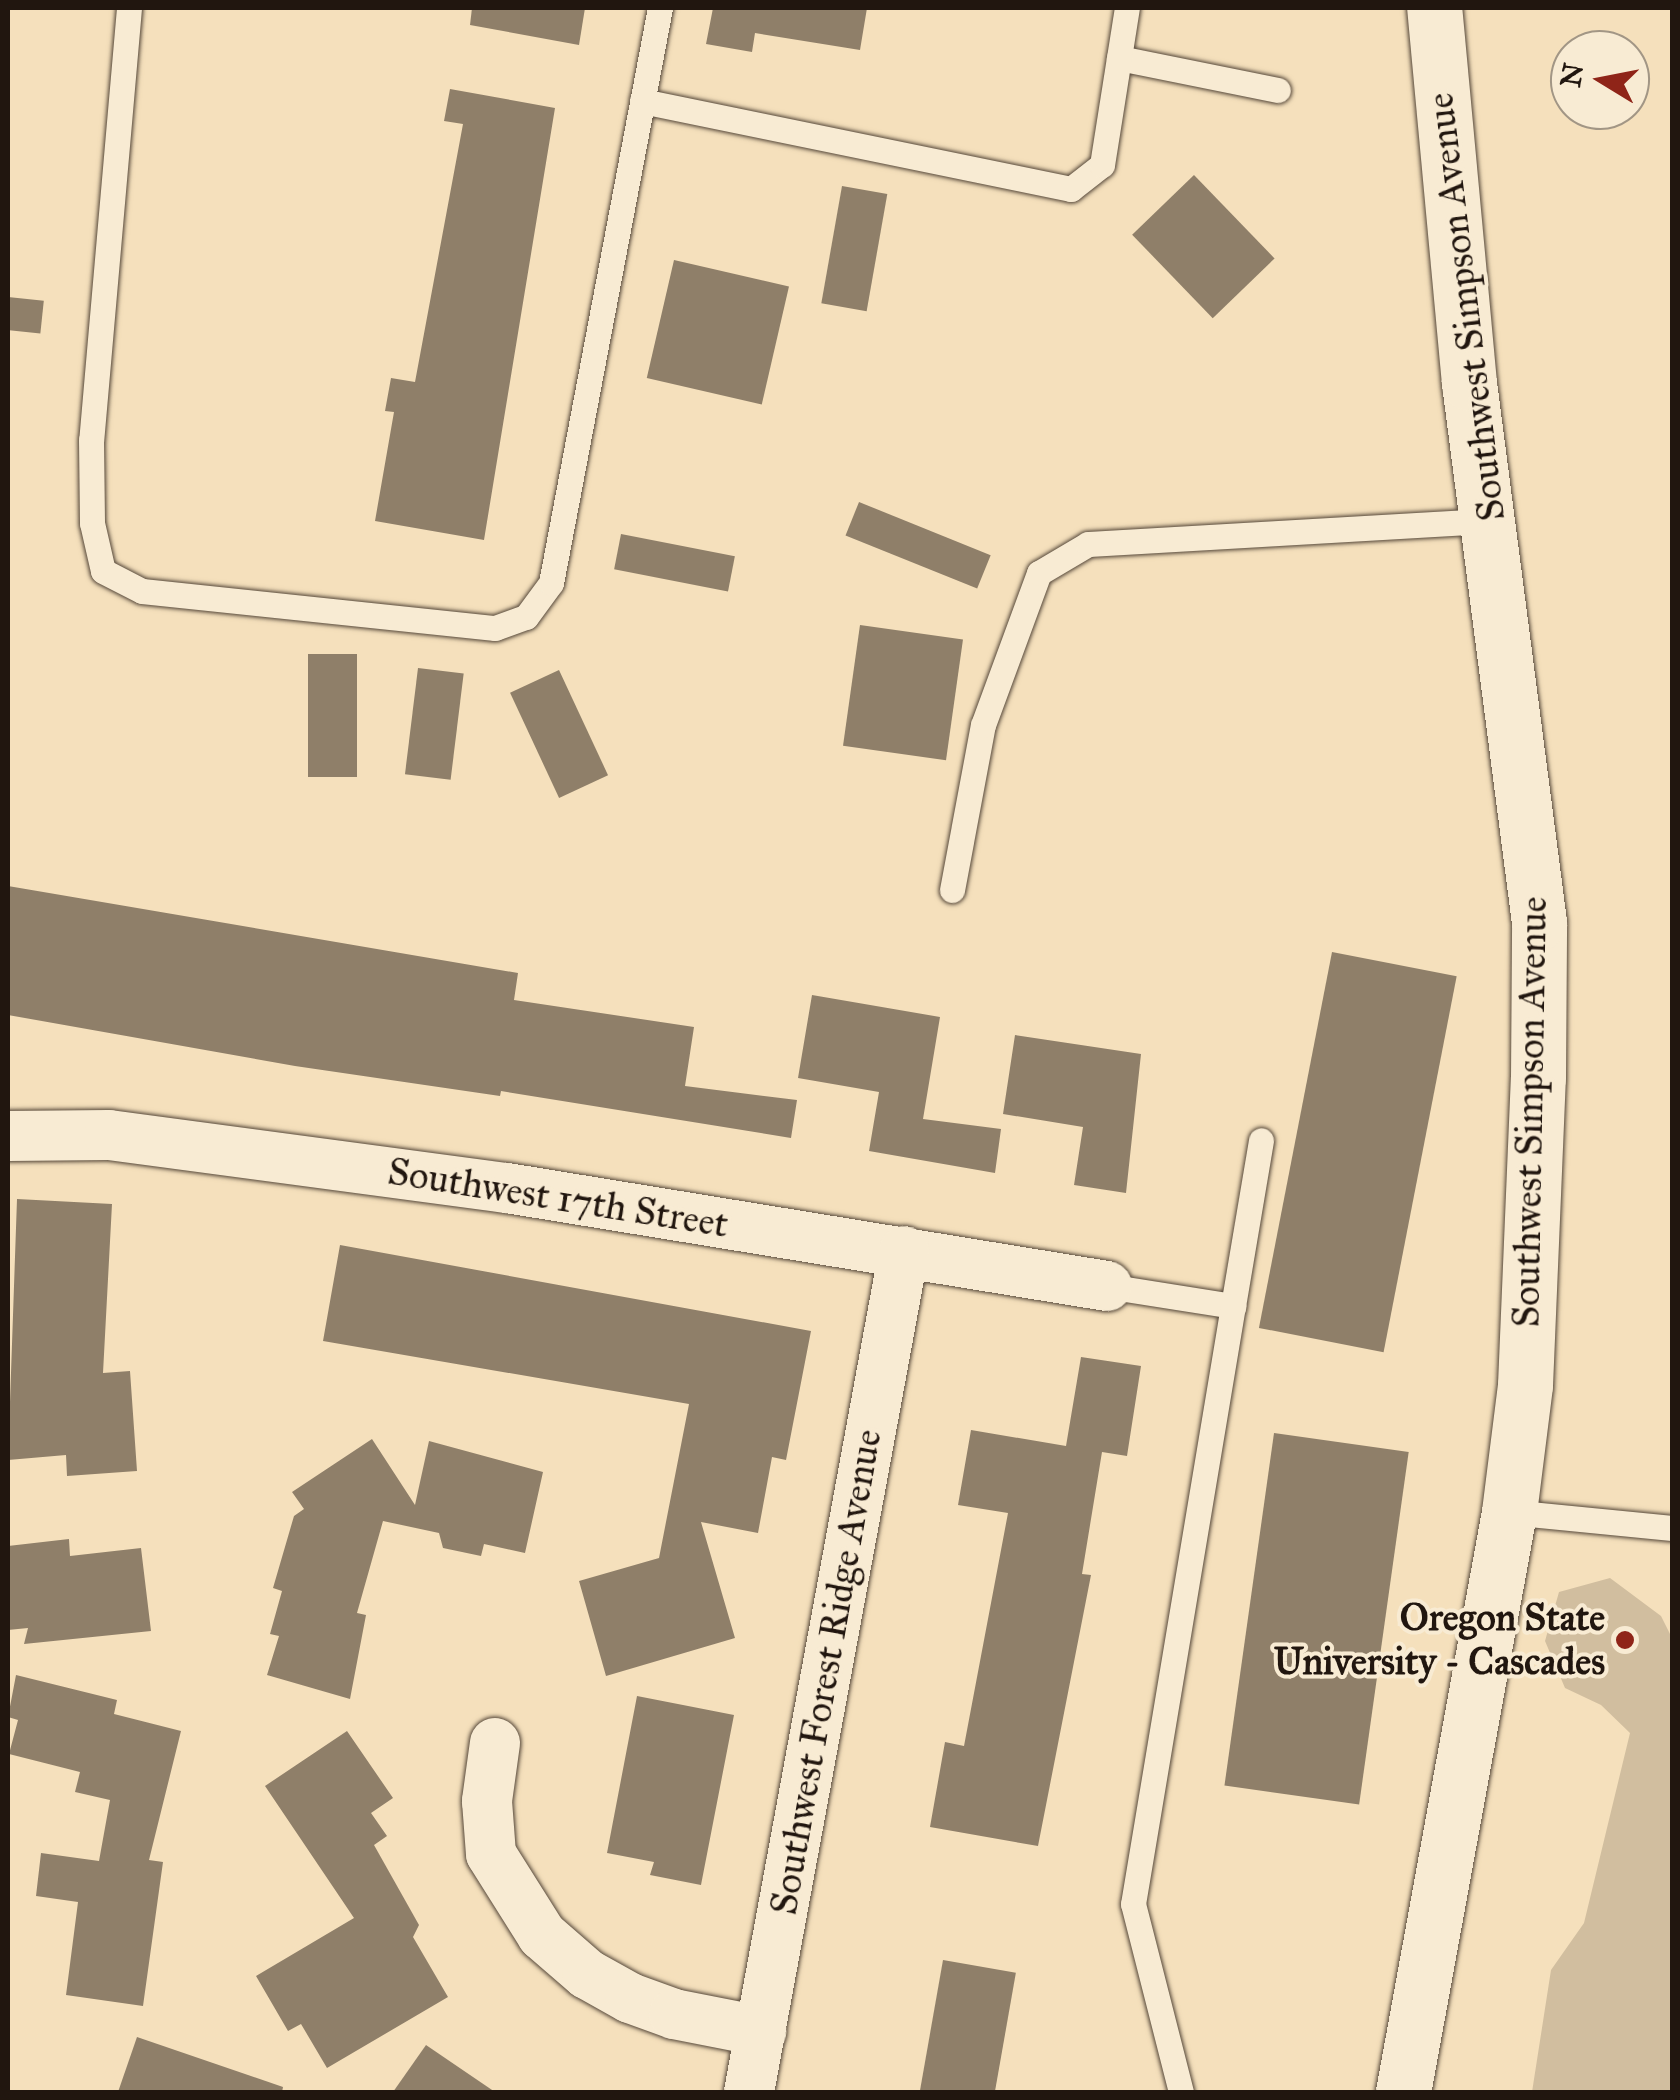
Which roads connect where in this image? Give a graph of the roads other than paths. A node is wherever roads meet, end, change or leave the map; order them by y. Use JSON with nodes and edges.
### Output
{"nodes":[{"id":1,"x":128,"y":8,"type":"edge"},
{"id":2,"x":660,"y":8,"type":"edge"},
{"id":3,"x":1127,"y":8,"type":"edge"},
{"id":4,"x":1434,"y":8,"type":"edge"},
{"id":5,"x":1119,"y":58,"type":"junction"},
{"id":6,"x":1278,"y":90,"type":"dead end"},
{"id":7,"x":642,"y":100,"type":"junction"},
{"id":8,"x":1490,"y":521,"type":"junction"},
{"id":9,"x":952,"y":890,"type":"dead end"},
{"id":10,"x":8,"y":1136,"type":"edge"},
{"id":11,"x":1261,"y":1140,"type":"dead end"},
{"id":12,"x":904,"y":1252,"type":"junction"},
{"id":13,"x":1106,"y":1286,"type":"joint"},
{"id":14,"x":1233,"y":1306,"type":"junction"},
{"id":15,"x":1509,"y":1512,"type":"junction"},
{"id":16,"x":1672,"y":1528,"type":"edge"},
{"id":17,"x":495,"y":1743,"type":"dead end"},
{"id":18,"x":760,"y":2031,"type":"junction"},
{"id":19,"x":749,"y":2092,"type":"edge"},
{"id":20,"x":1181,"y":2092,"type":"edge"},
{"id":21,"x":1402,"y":2092,"type":"edge"}],
"edges":[{"from":1,"to":7,"type":"lane"},
{"from":2,"to":7,"type":"lane"},
{"from":3,"to":5,"type":"lane"},
{"from":4,"to":8,"type":"street","name":"Southwest Simpson Avenue"},
{"from":5,"to":6,"type":"lane"},
{"from":5,"to":7,"type":"lane"},
{"from":8,"to":9,"type":"lane"},
{"from":8,"to":15,"type":"street","name":"Southwest Simpson Avenue"},
{"from":10,"to":12,"type":"street","name":"Southwest 17th Street"},
{"from":11,"to":14,"type":"lane"},
{"from":12,"to":13,"type":"street","name":"Southwest 17th Street"},
{"from":12,"to":18,"type":"street","name":"Southwest Forest Ridge Avenue"},
{"from":13,"to":14,"type":"lane"},
{"from":14,"to":20,"type":"lane"},
{"from":15,"to":16,"type":"lane"},
{"from":15,"to":21,"type":"street","name":"Southwest Simpson Avenue"},
{"from":17,"to":18,"type":"street"},
{"from":18,"to":19,"type":"street","name":"Southwest Forest Ridge Avenue"}]}
